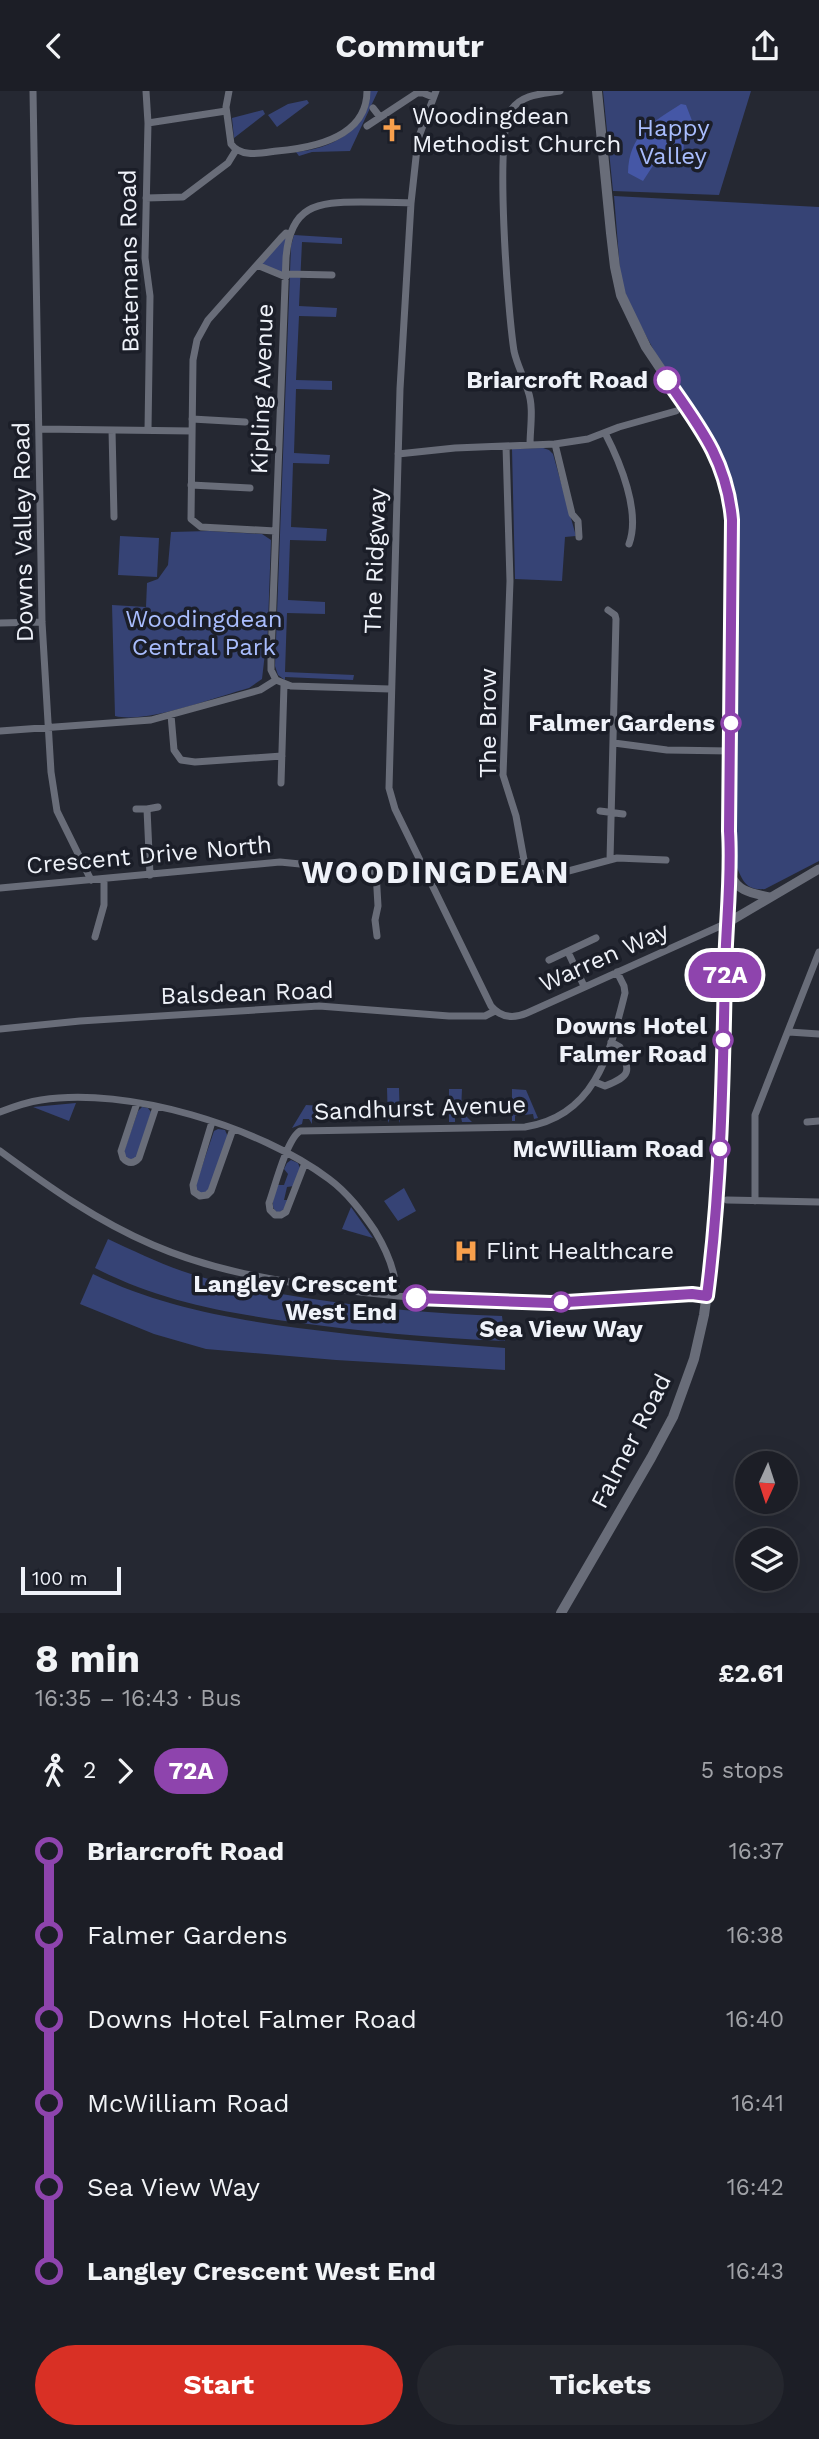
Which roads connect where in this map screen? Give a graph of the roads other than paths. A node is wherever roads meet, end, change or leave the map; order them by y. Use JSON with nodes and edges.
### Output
{"nodes":[{"id":1,"x":33,"y":91,"type":"edge"},
{"id":2,"x":146,"y":91,"type":"edge"},
{"id":3,"x":229,"y":91,"type":"edge"},
{"id":4,"x":367,"y":91,"type":"edge"},
{"id":5,"x":560,"y":91,"type":"edge"},
{"id":6,"x":597,"y":91,"type":"edge"},
{"id":7,"x":435,"y":94,"type":"edge"},
{"id":8,"x":373,"y":108,"type":"dead end"},
{"id":9,"x":226,"y":111,"type":"junction"},
{"id":10,"x":380,"y":117,"type":"junction"},
{"id":11,"x":148,"y":123,"type":"junction"},
{"id":12,"x":367,"y":126,"type":"dead end"},
{"id":13,"x":236,"y":150,"type":"junction"},
{"id":14,"x":146,"y":198,"type":"junction"},
{"id":15,"x":411,"y":203,"type":"junction"},
{"id":16,"x":290,"y":235,"type":"junction"},
{"id":17,"x":257,"y":265,"type":"junction"},
{"id":18,"x":286,"y":275,"type":"junction"},
{"id":19,"x":332,"y":275,"type":"dead end"},
{"id":20,"x":676,"y":411,"type":"dead end"},
{"id":21,"x":192,"y":419,"type":"junction"},
{"id":22,"x":245,"y":422,"type":"dead end"},
{"id":23,"x":40,"y":429,"type":"junction"},
{"id":24,"x":112,"y":430,"type":"junction"},
{"id":25,"x":148,"y":430,"type":"junction"},
{"id":26,"x":192,"y":431,"type":"junction"},
{"id":27,"x":605,"y":433,"type":"junction"},
{"id":28,"x":555,"y":444,"type":"junction"},
{"id":29,"x":530,"y":445,"type":"junction"},
{"id":30,"x":506,"y":446,"type":"junction"},
{"id":31,"x":398,"y":454,"type":"junction"},
{"id":32,"x":191,"y":485,"type":"junction"},
{"id":33,"x":243,"y":497,"type":"dead end"},
{"id":34,"x":114,"y":505,"type":"junction"},
{"id":35,"x":123,"y":505,"type":"dead end"},
{"id":36,"x":114,"y":517,"type":"dead end"},
{"id":37,"x":275,"y":531,"type":"junction"},
{"id":38,"x":579,"y":537,"type":"dead end"},
{"id":39,"x":629,"y":544,"type":"dead end"},
{"id":40,"x":608,"y":610,"type":"dead end"},
{"id":41,"x":42,"y":622,"type":"junction"},
{"id":42,"x":0,"y":623,"type":"edge"},
{"id":43,"x":276,"y":680,"type":"junction"},
{"id":44,"x":284,"y":685,"type":"junction"},
{"id":45,"x":390,"y":689,"type":"junction"},
{"id":46,"x":171,"y":715,"type":"junction"},
{"id":47,"x":49,"y":728,"type":"junction"},
{"id":48,"x":0,"y":731,"type":"edge"},
{"id":49,"x":614,"y":743,"type":"junction"},
{"id":50,"x":730,"y":751,"type":"junction"},
{"id":51,"x":282,"y":756,"type":"junction"},
{"id":52,"x":281,"y":783,"type":"dead end"},
{"id":53,"x":158,"y":807,"type":"dead end"},
{"id":54,"x":136,"y":809,"type":"dead end"},
{"id":55,"x":147,"y":809,"type":"junction"},
{"id":56,"x":600,"y":811,"type":"dead end"},
{"id":57,"x":611,"y":813,"type":"junction"},
{"id":58,"x":623,"y":814,"type":"dead end"},
{"id":59,"x":524,"y":860,"type":"junction"},
{"id":60,"x":610,"y":860,"type":"junction"},
{"id":61,"x":666,"y":860,"type":"dead end"},
{"id":62,"x":819,"y":869,"type":"edge"},
{"id":63,"x":426,"y":870,"type":"junction"},
{"id":64,"x":376,"y":871,"type":"junction"},
{"id":65,"x":731,"y":873,"type":"junction"},
{"id":66,"x":150,"y":875,"type":"junction"},
{"id":67,"x":492,"y":875,"type":"dead end"},
{"id":68,"x":104,"y":879,"type":"junction"},
{"id":69,"x":91,"y":880,"type":"junction"},
{"id":70,"x":0,"y":888,"type":"edge"},
{"id":71,"x":769,"y":897,"type":"junction"},
{"id":72,"x":727,"y":923,"type":"junction"},
{"id":73,"x":378,"y":930,"type":"dead end"},
{"id":74,"x":99,"y":932,"type":"dead end"},
{"id":75,"x":596,"y":939,"type":"dead end"},
{"id":76,"x":819,"y":951,"type":"edge"},
{"id":77,"x":568,"y":952,"type":"junction"},
{"id":78,"x":549,"y":960,"type":"dead end"},
{"id":79,"x":617,"y":972,"type":"junction"},
{"id":80,"x":584,"y":986,"type":"junction"},
{"id":81,"x":495,"y":1011,"type":"junction"},
{"id":82,"x":0,"y":1029,"type":"edge"},
{"id":83,"x":789,"y":1032,"type":"junction"},
{"id":84,"x":819,"y":1034,"type":"edge"},
{"id":85,"x":611,"y":1042,"type":"junction"},
{"id":86,"x":595,"y":1082,"type":"junction"},
{"id":87,"x":136,"y":1103,"type":"junction"},
{"id":88,"x":156,"y":1107,"type":"junction"},
{"id":89,"x":0,"y":1112,"type":"edge"},
{"id":90,"x":819,"y":1121,"type":"edge"},
{"id":91,"x":212,"y":1122,"type":"junction"},
{"id":92,"x":807,"y":1122,"type":"dead end"},
{"id":93,"x":233,"y":1129,"type":"junction"},
{"id":94,"x":0,"y":1151,"type":"edge"},
{"id":95,"x":286,"y":1153,"type":"junction"},
{"id":96,"x":305,"y":1163,"type":"junction"},
{"id":97,"x":727,"y":1200,"type":"dead end"},
{"id":98,"x":755,"y":1201,"type":"junction"},
{"id":99,"x":819,"y":1202,"type":"edge"},
{"id":100,"x":396,"y":1296,"type":"junction"},
{"id":101,"x":707,"y":1296,"type":"junction"},
{"id":102,"x":561,"y":1613,"type":"edge"}],
"edges":[{"from":1,"to":23,"type":"street","name":"Downs Valley Road"},
{"from":2,"to":11,"type":"street","name":"Batemans Road"},
{"from":3,"to":9,"type":"street"},
{"from":4,"to":13,"type":"street"},
{"from":5,"to":29,"type":"street"},
{"from":6,"to":50,"type":"main road","name":"Falmer Road"},
{"from":7,"to":10,"type":"street"},
{"from":7,"to":15,"type":"street","name":"The Ridgway"},
{"from":8,"to":10,"type":"street"},
{"from":9,"to":11,"type":"street"},
{"from":9,"to":13,"type":"street"},
{"from":10,"to":12,"type":"street"},
{"from":11,"to":14,"type":"street","name":"Batemans Road"},
{"from":13,"to":14,"type":"street"},
{"from":14,"to":25,"type":"street","name":"Batemans Road"},
{"from":15,"to":16,"type":"street"},
{"from":15,"to":31,"type":"street","name":"The Ridgway"},
{"from":16,"to":17,"type":"street"},
{"from":16,"to":18,"type":"street","name":"Kipling Avenue"},
{"from":17,"to":18,"type":"street"},
{"from":17,"to":21,"type":"street"},
{"from":18,"to":19,"type":"street"},
{"from":18,"to":37,"type":"street","name":"Kipling Avenue"},
{"from":20,"to":27,"type":"street"},
{"from":21,"to":22,"type":"street"},
{"from":21,"to":26,"type":"street"},
{"from":23,"to":24,"type":"street"},
{"from":23,"to":41,"type":"street","name":"Downs Valley Road"},
{"from":24,"to":25,"type":"street"},
{"from":24,"to":34,"type":"street"},
{"from":25,"to":26,"type":"street"},
{"from":26,"to":32,"type":"street"},
{"from":27,"to":28,"type":"street"},
{"from":27,"to":39,"type":"street"},
{"from":28,"to":29,"type":"street"},
{"from":28,"to":38,"type":"street"},
{"from":29,"to":30,"type":"street"},
{"from":30,"to":31,"type":"street"},
{"from":30,"to":59,"type":"street","name":"The Brow"},
{"from":31,"to":45,"type":"street","name":"The Ridgway"},
{"from":32,"to":33,"type":"street"},
{"from":32,"to":37,"type":"street"},
{"from":34,"to":35,"type":"street"},
{"from":34,"to":36,"type":"street"},
{"from":37,"to":43,"type":"street","name":"Kipling Avenue"},
{"from":40,"to":49,"type":"street"},
{"from":41,"to":42,"type":"street"},
{"from":41,"to":47,"type":"street","name":"Downs Valley Road"},
{"from":43,"to":44,"type":"street"},
{"from":43,"to":46,"type":"street"},
{"from":44,"to":45,"type":"street"},
{"from":44,"to":51,"type":"street"},
{"from":45,"to":63,"type":"street","name":"The Ridgway"},
{"from":46,"to":47,"type":"street"},
{"from":46,"to":51,"type":"street"},
{"from":47,"to":48,"type":"street"},
{"from":47,"to":69,"type":"street","name":"Downs Valley Road"},
{"from":49,"to":50,"type":"street"},
{"from":49,"to":57,"type":"street"},
{"from":50,"to":65,"type":"main road","name":"Falmer Road"},
{"from":51,"to":52,"type":"street"},
{"from":53,"to":55,"type":"street"},
{"from":54,"to":55,"type":"street"},
{"from":55,"to":66,"type":"street"},
{"from":56,"to":57,"type":"street"},
{"from":57,"to":58,"type":"street"},
{"from":57,"to":60,"type":"street"},
{"from":59,"to":60,"type":"street"},
{"from":59,"to":67,"type":"street"},
{"from":60,"to":61,"type":"street"},
{"from":62,"to":71,"type":"street"},
{"from":63,"to":64,"type":"street","name":"Crescent Drive North"},
{"from":63,"to":81,"type":"street","name":"The Ridgway"},
{"from":64,"to":66,"type":"street","name":"Crescent Drive North"},
{"from":64,"to":73,"type":"street"},
{"from":65,"to":71,"type":"street"},
{"from":65,"to":72,"type":"main road","name":"Falmer Road"},
{"from":66,"to":68,"type":"street","name":"Crescent Drive North"},
{"from":68,"to":69,"type":"street","name":"Crescent Drive North"},
{"from":68,"to":74,"type":"street"},
{"from":69,"to":70,"type":"street","name":"Crescent Drive North"},
{"from":71,"to":72,"type":"street"},
{"from":72,"to":79,"type":"street","name":"Warren Way"},
{"from":72,"to":101,"type":"main road","name":"Falmer Road"},
{"from":75,"to":77,"type":"street"},
{"from":76,"to":83,"type":"street"},
{"from":77,"to":78,"type":"street"},
{"from":77,"to":80,"type":"street"},
{"from":79,"to":80,"type":"street","name":"Warren Way"},
{"from":79,"to":85,"type":"street","name":"Sandhurst Avenue"},
{"from":80,"to":81,"type":"street","name":"Warren Way"},
{"from":81,"to":82,"type":"street","name":"Balsdean Road"},
{"from":83,"to":84,"type":"street"},
{"from":83,"to":98,"type":"street"},
{"from":85,"to":86,"type":"street","name":"Sandhurst Avenue"},
{"from":85,"to":86,"type":"street"},
{"from":86,"to":95,"type":"street","name":"Sandhurst Avenue"},
{"from":87,"to":88,"type":"street"},
{"from":87,"to":88,"type":"street"},
{"from":87,"to":89,"type":"street"},
{"from":88,"to":91,"type":"street"},
{"from":90,"to":92,"type":"street"},
{"from":91,"to":93,"type":"street"},
{"from":91,"to":93,"type":"street"},
{"from":93,"to":95,"type":"street"},
{"from":94,"to":100,"type":"street"},
{"from":95,"to":96,"type":"street"},
{"from":95,"to":96,"type":"street"},
{"from":96,"to":100,"type":"street"},
{"from":97,"to":98,"type":"street"},
{"from":98,"to":99,"type":"street"},
{"from":100,"to":101,"type":"street"},
{"from":101,"to":102,"type":"main road","name":"Falmer Road"}]}
